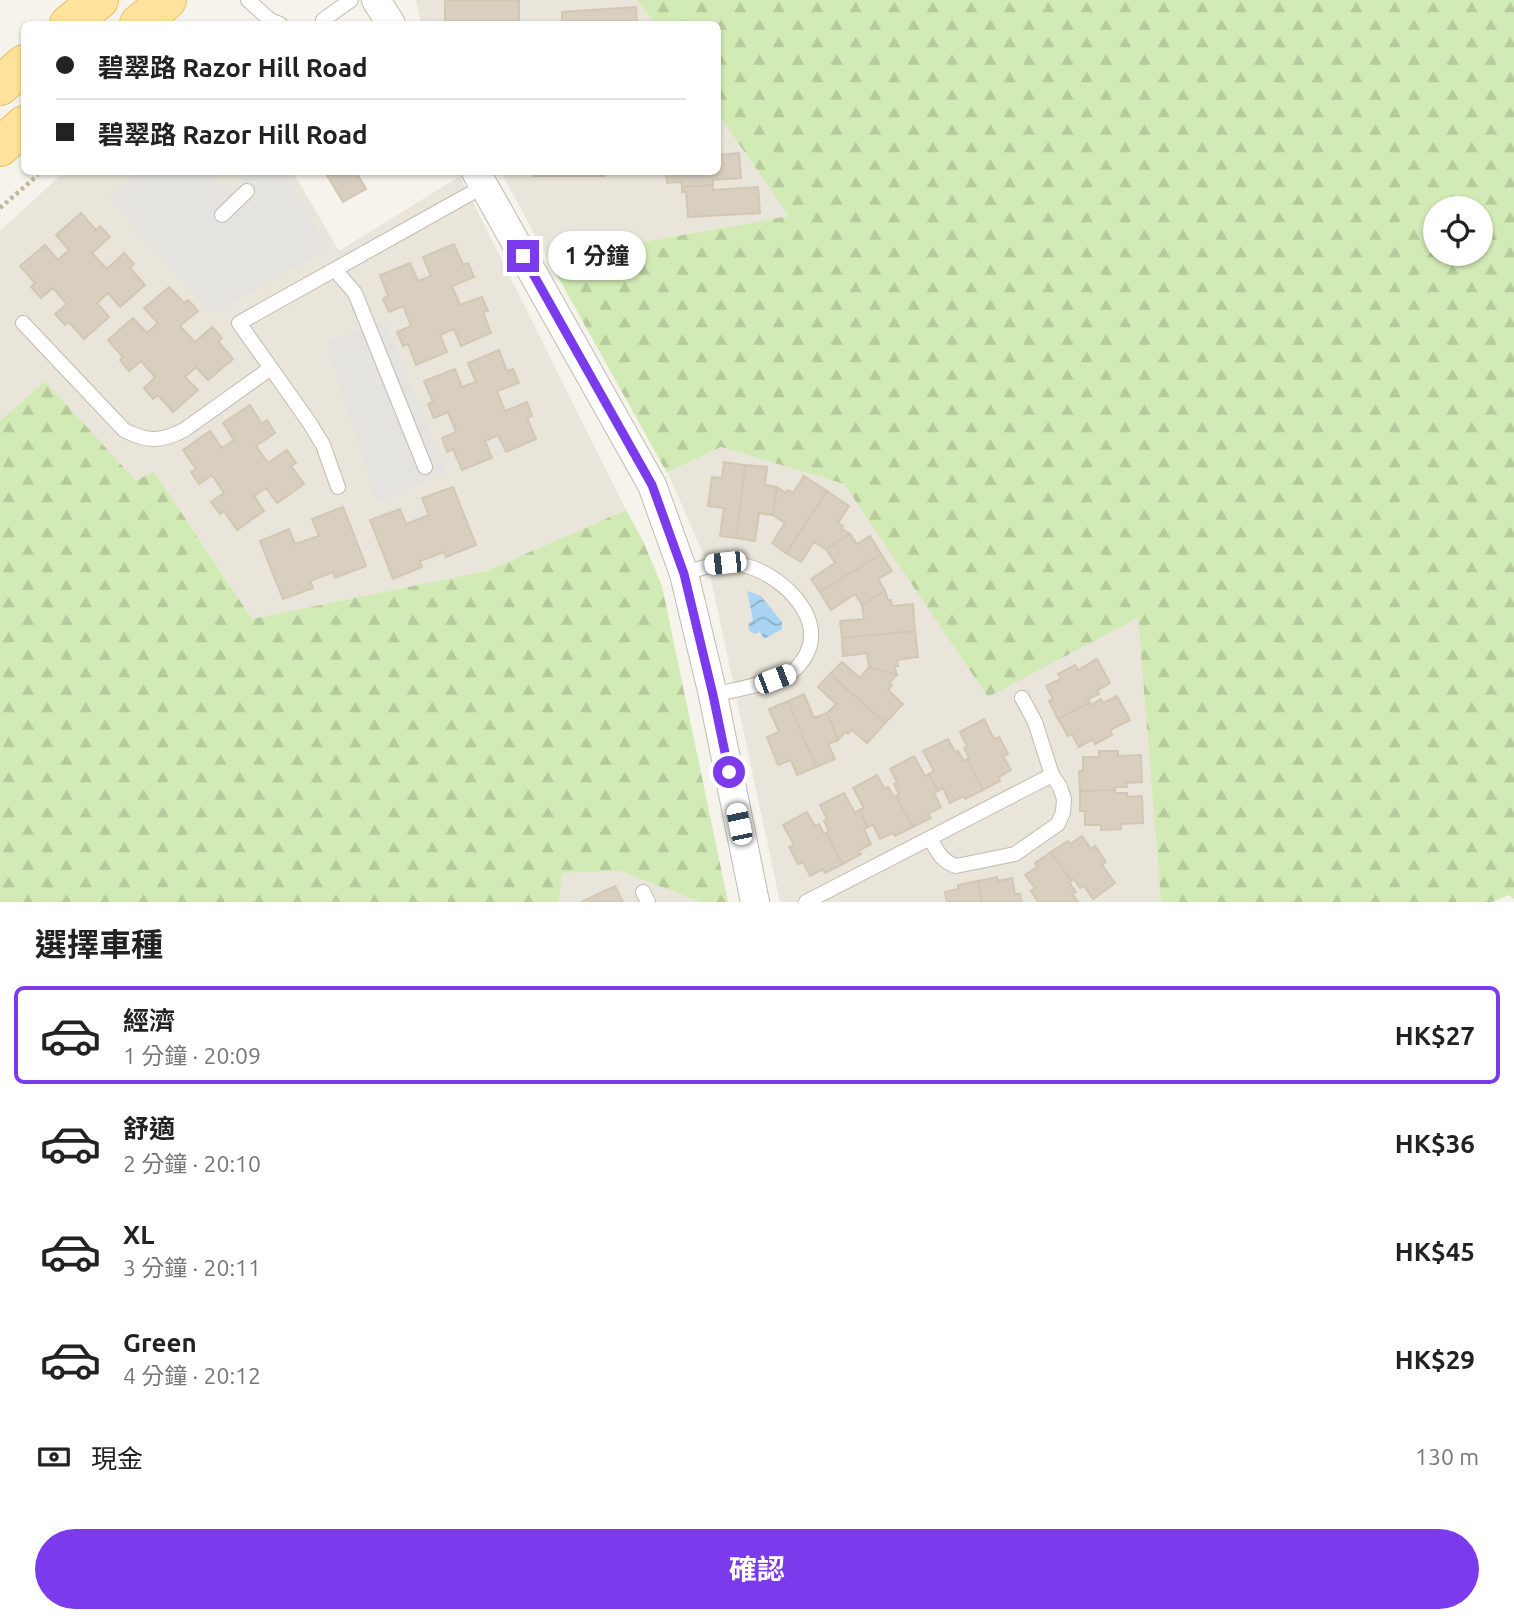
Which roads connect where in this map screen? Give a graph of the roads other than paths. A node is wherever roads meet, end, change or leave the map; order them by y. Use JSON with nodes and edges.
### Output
{"nodes":[{"id":1,"x":99,"y":0,"type":"edge"},
{"id":2,"x":248,"y":0,"type":"edge"},
{"id":3,"x":351,"y":0,"type":"edge"},
{"id":4,"x":376,"y":0,"type":"edge"},
{"id":5,"x":389,"y":0,"type":"edge"},
{"id":6,"x":323,"y":19,"type":"dead end"},
{"id":7,"x":73,"y":21,"type":"edge"},
{"id":8,"x":272,"y":21,"type":"edge"},
{"id":9,"x":390,"y":21,"type":"edge"},
{"id":10,"x":392,"y":21,"type":"edge"},
{"id":11,"x":21,"y":67,"type":"edge"},
{"id":12,"x":0,"y":86,"type":"edge"},
{"id":13,"x":21,"y":128,"type":"edge"},
{"id":14,"x":0,"y":147,"type":"edge"},
{"id":15,"x":480,"y":179,"type":"edge"},
{"id":16,"x":247,"y":191,"type":"dead end"},
{"id":17,"x":222,"y":215,"type":"dead end"},
{"id":18,"x":335,"y":270,"type":"junction"},
{"id":19,"x":23,"y":323,"type":"dead end"},
{"id":20,"x":271,"y":368,"type":"junction"},
{"id":21,"x":425,"y":467,"type":"dead end"},
{"id":22,"x":338,"y":487,"type":"dead end"},
{"id":23,"x":684,"y":574,"type":"junction"},
{"id":24,"x":713,"y":695,"type":"junction"},
{"id":25,"x":1022,"y":698,"type":"dead end"},
{"id":26,"x":1052,"y":775,"type":"junction"},
{"id":27,"x":930,"y":838,"type":"junction"},
{"id":28,"x":755,"y":902,"type":"edge"},
{"id":29,"x":806,"y":902,"type":"edge"}],
"edges":[{"from":1,"to":7,"type":"main road"},
{"from":2,"to":8,"type":"lane"},
{"from":3,"to":6,"type":"lane"},
{"from":4,"to":9,"type":"street"},
{"from":5,"to":10,"type":"street"},
{"from":11,"to":12,"type":"main road"},
{"from":13,"to":14,"type":"main road"},
{"from":15,"to":18,"type":"lane"},
{"from":15,"to":23,"type":"street"},
{"from":16,"to":17,"type":"lane"},
{"from":18,"to":20,"type":"lane"},
{"from":18,"to":21,"type":"lane"},
{"from":19,"to":20,"type":"lane"},
{"from":20,"to":22,"type":"lane"},
{"from":23,"to":24,"type":"street"},
{"from":23,"to":24,"type":"lane"},
{"from":24,"to":28,"type":"street"},
{"from":25,"to":26,"type":"lane"},
{"from":26,"to":27,"type":"lane"},
{"from":26,"to":27,"type":"lane"},
{"from":27,"to":29,"type":"lane"}]}
